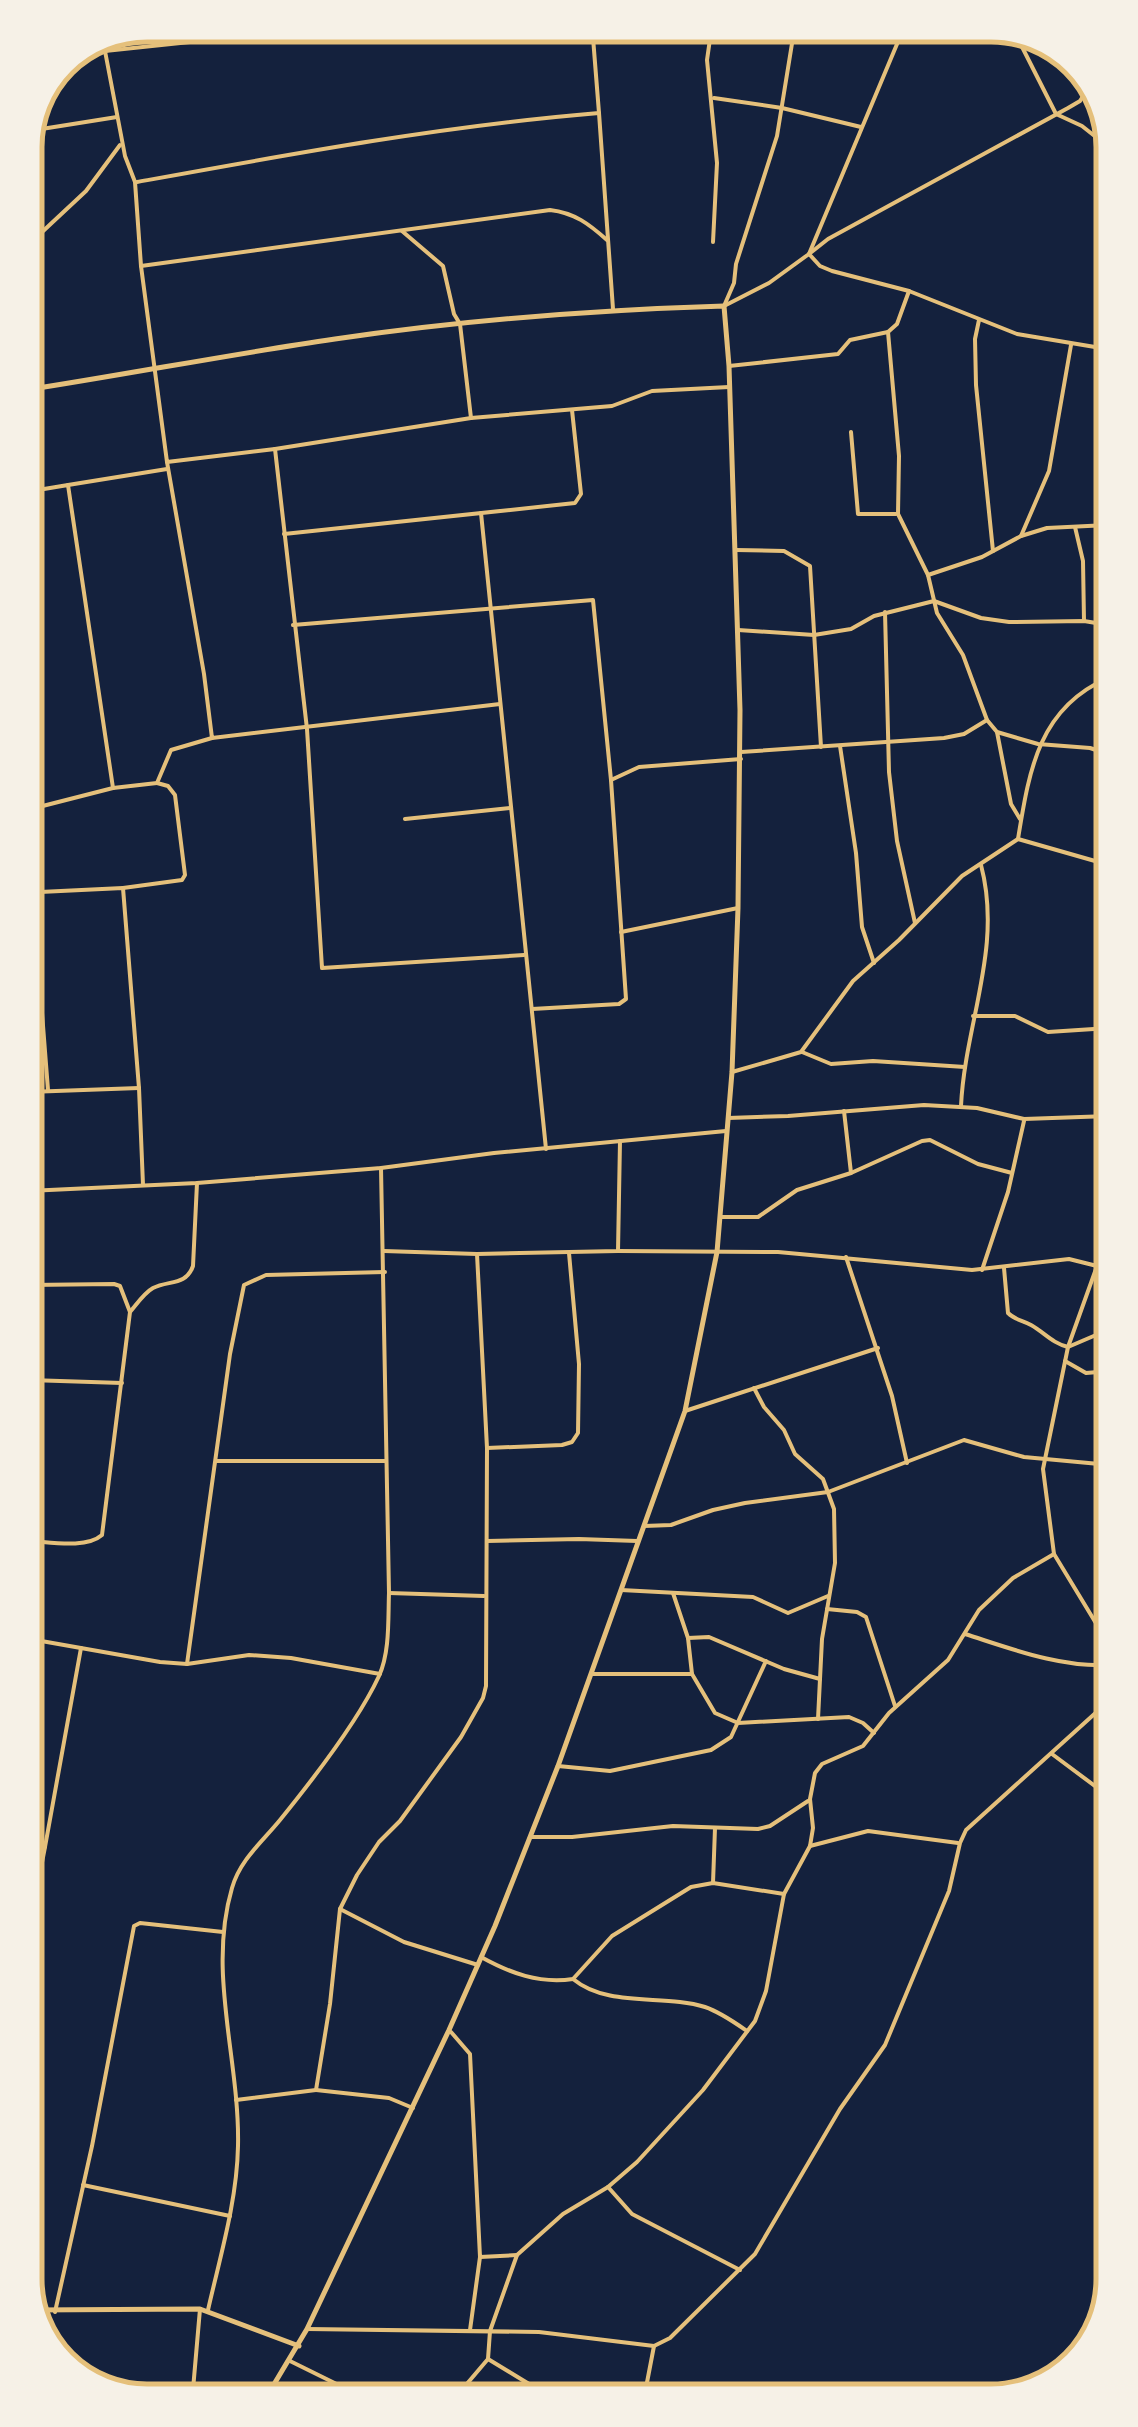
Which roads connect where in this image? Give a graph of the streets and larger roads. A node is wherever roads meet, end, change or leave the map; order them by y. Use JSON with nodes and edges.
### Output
{"nodes":[{"id":1,"x":177,"y":42,"type":"edge"},
{"id":2,"x":593,"y":43,"type":"edge"},
{"id":3,"x":709,"y":43,"type":"edge"},
{"id":4,"x":791,"y":43,"type":"edge"},
{"id":5,"x":897,"y":43,"type":"edge"},
{"id":6,"x":115,"y":49,"type":"edge"},
{"id":7,"x":1023,"y":49,"type":"edge"},
{"id":8,"x":105,"y":52,"type":"edge"},
{"id":9,"x":712,"y":97,"type":"junction"},
{"id":10,"x":1082,"y":97,"type":"edge"},
{"id":11,"x":782,"y":108,"type":"junction"},
{"id":12,"x":599,"y":113,"type":"junction"},
{"id":13,"x":1056,"y":114,"type":"junction"},
{"id":14,"x":117,"y":117,"type":"junction"},
{"id":15,"x":861,"y":127,"type":"junction"},
{"id":16,"x":45,"y":129,"type":"edge"},
{"id":17,"x":1094,"y":136,"type":"edge"},
{"id":18,"x":122,"y":143,"type":"junction"},
{"id":19,"x":136,"y":182,"type":"junction"},
{"id":20,"x":400,"y":230,"type":"junction"},
{"id":21,"x":43,"y":232,"type":"edge"},
{"id":22,"x":608,"y":240,"type":"junction"},
{"id":23,"x":713,"y":242,"type":"dead end"},
{"id":24,"x":808,"y":254,"type":"junction"},
{"id":25,"x":141,"y":266,"type":"junction"},
{"id":26,"x":909,"y":291,"type":"junction"},
{"id":27,"x":724,"y":306,"type":"junction"},
{"id":28,"x":613,"y":308,"type":"junction"},
{"id":29,"x":979,"y":320,"type":"junction"},
{"id":30,"x":460,"y":324,"type":"junction"},
{"id":31,"x":888,"y":332,"type":"junction"},
{"id":32,"x":1071,"y":345,"type":"junction"},
{"id":33,"x":1096,"y":348,"type":"edge"},
{"id":34,"x":729,"y":366,"type":"junction"},
{"id":35,"x":156,"y":369,"type":"junction"},
{"id":36,"x":43,"y":387,"type":"edge"},
{"id":37,"x":728,"y":387,"type":"junction"},
{"id":38,"x":572,"y":410,"type":"junction"},
{"id":39,"x":471,"y":418,"type":"junction"},
{"id":40,"x":852,"y":432,"type":"dead end"},
{"id":41,"x":276,"y":449,"type":"junction"},
{"id":42,"x":166,"y":462,"type":"junction"},
{"id":43,"x":168,"y":469,"type":"junction"},
{"id":44,"x":68,"y":485,"type":"junction"},
{"id":45,"x":43,"y":489,"type":"edge"},
{"id":46,"x":482,"y":513,"type":"junction"},
{"id":47,"x":898,"y":514,"type":"junction"},
{"id":48,"x":1096,"y":525,"type":"edge"},
{"id":49,"x":1074,"y":526,"type":"junction"},
{"id":50,"x":284,"y":534,"type":"junction"},
{"id":51,"x":1021,"y":536,"type":"junction"},
{"id":52,"x":735,"y":550,"type":"junction"},
{"id":53,"x":993,"y":551,"type":"junction"},
{"id":54,"x":928,"y":575,"type":"junction"},
{"id":55,"x":934,"y":601,"type":"junction"},
{"id":56,"x":492,"y":607,"type":"junction"},
{"id":57,"x":885,"y":612,"type":"junction"},
{"id":58,"x":1084,"y":622,"type":"junction"},
{"id":59,"x":1096,"y":624,"type":"edge"},
{"id":60,"x":293,"y":625,"type":"junction"},
{"id":61,"x":737,"y":630,"type":"junction"},
{"id":62,"x":814,"y":635,"type":"junction"},
{"id":63,"x":1096,"y":687,"type":"edge"},
{"id":64,"x":500,"y":704,"type":"junction"},
{"id":65,"x":986,"y":720,"type":"junction"},
{"id":66,"x":307,"y":729,"type":"junction"},
{"id":67,"x":997,"y":732,"type":"junction"},
{"id":68,"x":212,"y":738,"type":"junction"},
{"id":69,"x":886,"y":740,"type":"junction"},
{"id":70,"x":1038,"y":744,"type":"junction"},
{"id":71,"x":840,"y":746,"type":"junction"},
{"id":72,"x":821,"y":747,"type":"junction"},
{"id":73,"x":1096,"y":750,"type":"edge"},
{"id":74,"x":741,"y":755,"type":"junction"},
{"id":75,"x":610,"y":780,"type":"junction"},
{"id":76,"x":158,"y":783,"type":"junction"},
{"id":77,"x":113,"y":788,"type":"junction"},
{"id":78,"x":43,"y":808,"type":"edge"},
{"id":79,"x":510,"y":808,"type":"junction"},
{"id":80,"x":405,"y":819,"type":"dead end"},
{"id":81,"x":1021,"y":820,"type":"junction"},
{"id":82,"x":1018,"y":839,"type":"junction"},
{"id":83,"x":1096,"y":862,"type":"edge"},
{"id":84,"x":981,"y":863,"type":"junction"},
{"id":85,"x":123,"y":888,"type":"junction"},
{"id":86,"x":43,"y":892,"type":"edge"},
{"id":87,"x":738,"y":908,"type":"junction"},
{"id":88,"x":916,"y":923,"type":"junction"},
{"id":89,"x":621,"y":932,"type":"junction"},
{"id":90,"x":524,"y":955,"type":"junction"},
{"id":91,"x":874,"y":963,"type":"junction"},
{"id":92,"x":532,"y":1009,"type":"junction"},
{"id":93,"x":973,"y":1016,"type":"junction"},
{"id":94,"x":43,"y":1020,"type":"edge"},
{"id":95,"x":1096,"y":1029,"type":"edge"},
{"id":96,"x":801,"y":1052,"type":"junction"},
{"id":97,"x":964,"y":1066,"type":"junction"},
{"id":98,"x":732,"y":1072,"type":"junction"},
{"id":99,"x":139,"y":1088,"type":"junction"},
{"id":100,"x":48,"y":1090,"type":"junction"},
{"id":101,"x":43,"y":1091,"type":"edge"},
{"id":102,"x":960,"y":1106,"type":"junction"},
{"id":103,"x":844,"y":1111,"type":"junction"},
{"id":104,"x":1096,"y":1116,"type":"edge"},
{"id":105,"x":728,"y":1118,"type":"junction"},
{"id":106,"x":1024,"y":1119,"type":"junction"},
{"id":107,"x":726,"y":1131,"type":"junction"},
{"id":108,"x":620,"y":1141,"type":"junction"},
{"id":109,"x":546,"y":1149,"type":"junction"},
{"id":110,"x":381,"y":1168,"type":"junction"},
{"id":111,"x":851,"y":1173,"type":"junction"},
{"id":112,"x":1012,"y":1174,"type":"junction"},
{"id":113,"x":197,"y":1183,"type":"junction"},
{"id":114,"x":143,"y":1185,"type":"junction"},
{"id":115,"x":43,"y":1190,"type":"edge"},
{"id":116,"x":721,"y":1218,"type":"junction"},
{"id":117,"x":618,"y":1251,"type":"junction"},
{"id":118,"x":384,"y":1252,"type":"junction"},
{"id":119,"x":717,"y":1252,"type":"junction"},
{"id":120,"x":569,"y":1253,"type":"junction"},
{"id":121,"x":476,"y":1254,"type":"junction"},
{"id":122,"x":846,"y":1257,"type":"junction"},
{"id":123,"x":1096,"y":1266,"type":"edge"},
{"id":124,"x":1004,"y":1268,"type":"junction"},
{"id":125,"x":1096,"y":1269,"type":"edge"},
{"id":126,"x":982,"y":1270,"type":"junction"},
{"id":127,"x":385,"y":1272,"type":"junction"},
{"id":128,"x":42,"y":1285,"type":"edge"},
{"id":129,"x":130,"y":1312,"type":"junction"},
{"id":130,"x":1096,"y":1335,"type":"edge"},
{"id":131,"x":878,"y":1348,"type":"junction"},
{"id":132,"x":1068,"y":1348,"type":"junction"},
{"id":133,"x":1065,"y":1361,"type":"junction"},
{"id":134,"x":1096,"y":1373,"type":"edge"},
{"id":135,"x":42,"y":1380,"type":"edge"},
{"id":136,"x":122,"y":1383,"type":"junction"},
{"id":137,"x":754,"y":1388,"type":"junction"},
{"id":138,"x":684,"y":1411,"type":"junction"},
{"id":139,"x":487,"y":1448,"type":"junction"},
{"id":140,"x":1045,"y":1459,"type":"junction"},
{"id":141,"x":216,"y":1461,"type":"junction"},
{"id":142,"x":388,"y":1461,"type":"junction"},
{"id":143,"x":907,"y":1462,"type":"junction"},
{"id":144,"x":1096,"y":1464,"type":"edge"},
{"id":145,"x":828,"y":1492,"type":"junction"},
{"id":146,"x":644,"y":1526,"type":"junction"},
{"id":147,"x":42,"y":1541,"type":"edge"},
{"id":148,"x":487,"y":1541,"type":"junction"},
{"id":149,"x":639,"y":1541,"type":"junction"},
{"id":150,"x":1054,"y":1554,"type":"junction"},
{"id":151,"x":621,"y":1590,"type":"junction"},
{"id":152,"x":389,"y":1593,"type":"junction"},
{"id":153,"x":673,"y":1593,"type":"junction"},
{"id":154,"x":485,"y":1596,"type":"junction"},
{"id":155,"x":828,"y":1596,"type":"junction"},
{"id":156,"x":827,"y":1609,"type":"junction"},
{"id":157,"x":1096,"y":1623,"type":"edge"},
{"id":158,"x":964,"y":1634,"type":"junction"},
{"id":159,"x":688,"y":1638,"type":"junction"},
{"id":160,"x":42,"y":1641,"type":"edge"},
{"id":161,"x":82,"y":1648,"type":"junction"},
{"id":162,"x":766,"y":1661,"type":"junction"},
{"id":163,"x":186,"y":1664,"type":"junction"},
{"id":164,"x":1096,"y":1666,"type":"edge"},
{"id":165,"x":380,"y":1674,"type":"junction"},
{"id":166,"x":589,"y":1674,"type":"junction"},
{"id":167,"x":692,"y":1674,"type":"junction"},
{"id":168,"x":820,"y":1679,"type":"junction"},
{"id":169,"x":895,"y":1706,"type":"junction"},
{"id":170,"x":1096,"y":1713,"type":"edge"},
{"id":171,"x":818,"y":1719,"type":"junction"},
{"id":172,"x":738,"y":1723,"type":"junction"},
{"id":173,"x":874,"y":1733,"type":"junction"},
{"id":174,"x":1052,"y":1754,"type":"junction"},
{"id":175,"x":558,"y":1766,"type":"junction"},
{"id":176,"x":1096,"y":1787,"type":"edge"},
{"id":177,"x":810,"y":1799,"type":"junction"},
{"id":178,"x":715,"y":1826,"type":"junction"},
{"id":179,"x":532,"y":1836,"type":"junction"},
{"id":180,"x":960,"y":1843,"type":"junction"},
{"id":181,"x":810,"y":1846,"type":"junction"},
{"id":182,"x":45,"y":1848,"type":"joint"},
{"id":183,"x":42,"y":1861,"type":"edge"},
{"id":184,"x":713,"y":1883,"type":"junction"},
{"id":185,"x":784,"y":1894,"type":"junction"},
{"id":186,"x":340,"y":1909,"type":"junction"},
{"id":187,"x":224,"y":1932,"type":"junction"},
{"id":188,"x":481,"y":1957,"type":"junction"},
{"id":189,"x":478,"y":1965,"type":"junction"},
{"id":190,"x":573,"y":1979,"type":"junction"},
{"id":191,"x":449,"y":2030,"type":"junction"},
{"id":192,"x":748,"y":2031,"type":"junction"},
{"id":193,"x":316,"y":2090,"type":"junction"},
{"id":194,"x":236,"y":2100,"type":"junction"},
{"id":195,"x":413,"y":2108,"type":"junction"},
{"id":196,"x":83,"y":2184,"type":"junction"},
{"id":197,"x":608,"y":2187,"type":"junction"},
{"id":198,"x":230,"y":2216,"type":"junction"},
{"id":199,"x":517,"y":2255,"type":"junction"},
{"id":200,"x":480,"y":2257,"type":"junction"},
{"id":201,"x":740,"y":2270,"type":"junction"},
{"id":202,"x":204,"y":2310,"type":"junction"},
{"id":203,"x":49,"y":2311,"type":"edge"},
{"id":204,"x":55,"y":2312,"type":"junction"},
{"id":205,"x":308,"y":2329,"type":"junction"},
{"id":206,"x":470,"y":2330,"type":"junction"},
{"id":207,"x":490,"y":2331,"type":"junction"},
{"id":208,"x":299,"y":2346,"type":"junction"},
{"id":209,"x":654,"y":2346,"type":"junction"},
{"id":210,"x":488,"y":2360,"type":"junction"},
{"id":211,"x":290,"y":2361,"type":"junction"},
{"id":212,"x":194,"y":2384,"type":"edge"},
{"id":213,"x":275,"y":2384,"type":"edge"},
{"id":214,"x":336,"y":2384,"type":"edge"},
{"id":215,"x":468,"y":2384,"type":"edge"},
{"id":216,"x":527,"y":2384,"type":"edge"},
{"id":217,"x":647,"y":2384,"type":"edge"}],
"edges":[{"from":1,"to":6,"type":"street"},
{"from":2,"to":12,"type":"street"},
{"from":3,"to":9,"type":"street"},
{"from":4,"to":11,"type":"street"},
{"from":5,"to":15,"type":"street"},
{"from":7,"to":13,"type":"street"},
{"from":8,"to":14,"type":"street"},
{"from":9,"to":11,"type":"street"},
{"from":9,"to":23,"type":"street"},
{"from":10,"to":13,"type":"street"},
{"from":11,"to":15,"type":"street"},
{"from":11,"to":27,"type":"street"},
{"from":12,"to":19,"type":"street"},
{"from":12,"to":22,"type":"street"},
{"from":13,"to":17,"type":"street"},
{"from":13,"to":24,"type":"street"},
{"from":14,"to":16,"type":"street"},
{"from":14,"to":18,"type":"street"},
{"from":15,"to":24,"type":"street"},
{"from":18,"to":19,"type":"street"},
{"from":18,"to":21,"type":"street"},
{"from":19,"to":25,"type":"street"},
{"from":20,"to":22,"type":"street"},
{"from":20,"to":25,"type":"street"},
{"from":20,"to":30,"type":"street"},
{"from":22,"to":28,"type":"street"},
{"from":24,"to":26,"type":"street"},
{"from":24,"to":27,"type":"street"},
{"from":25,"to":35,"type":"street"},
{"from":26,"to":29,"type":"street"},
{"from":26,"to":31,"type":"street"},
{"from":27,"to":28,"type":"street"},
{"from":27,"to":34,"type":"street"},
{"from":28,"to":30,"type":"street"},
{"from":29,"to":32,"type":"street"},
{"from":29,"to":53,"type":"street"},
{"from":30,"to":35,"type":"street"},
{"from":30,"to":39,"type":"street"},
{"from":31,"to":34,"type":"street"},
{"from":31,"to":47,"type":"street"},
{"from":32,"to":33,"type":"street"},
{"from":32,"to":51,"type":"street"},
{"from":34,"to":37,"type":"street"},
{"from":35,"to":36,"type":"street"},
{"from":35,"to":42,"type":"street"},
{"from":37,"to":38,"type":"street"},
{"from":37,"to":52,"type":"street"},
{"from":38,"to":39,"type":"street"},
{"from":38,"to":46,"type":"street"},
{"from":39,"to":41,"type":"street"},
{"from":40,"to":47,"type":"street"},
{"from":41,"to":42,"type":"street"},
{"from":41,"to":50,"type":"street"},
{"from":42,"to":43,"type":"street"},
{"from":43,"to":44,"type":"street"},
{"from":43,"to":68,"type":"street"},
{"from":44,"to":45,"type":"street"},
{"from":44,"to":77,"type":"street"},
{"from":46,"to":50,"type":"street"},
{"from":46,"to":56,"type":"street"},
{"from":47,"to":54,"type":"street"},
{"from":48,"to":49,"type":"street"},
{"from":49,"to":51,"type":"street"},
{"from":49,"to":58,"type":"street"},
{"from":50,"to":60,"type":"street"},
{"from":51,"to":53,"type":"street"},
{"from":52,"to":61,"type":"street"},
{"from":52,"to":62,"type":"street"},
{"from":53,"to":54,"type":"street"},
{"from":54,"to":55,"type":"street"},
{"from":55,"to":57,"type":"street"},
{"from":55,"to":58,"type":"street"},
{"from":55,"to":65,"type":"street"},
{"from":56,"to":60,"type":"street"},
{"from":56,"to":64,"type":"street"},
{"from":56,"to":75,"type":"street"},
{"from":57,"to":62,"type":"street"},
{"from":57,"to":69,"type":"street"},
{"from":58,"to":59,"type":"street"},
{"from":60,"to":66,"type":"street"},
{"from":61,"to":62,"type":"street"},
{"from":61,"to":74,"type":"street"},
{"from":62,"to":72,"type":"street"},
{"from":63,"to":70,"type":"street"},
{"from":64,"to":66,"type":"street"},
{"from":64,"to":79,"type":"street"},
{"from":65,"to":67,"type":"street"},
{"from":65,"to":69,"type":"street"},
{"from":66,"to":68,"type":"street"},
{"from":66,"to":90,"type":"street"},
{"from":67,"to":70,"type":"street"},
{"from":67,"to":81,"type":"street"},
{"from":68,"to":76,"type":"street"},
{"from":69,"to":71,"type":"street"},
{"from":69,"to":88,"type":"street"},
{"from":70,"to":73,"type":"street"},
{"from":70,"to":81,"type":"street"},
{"from":71,"to":72,"type":"street"},
{"from":71,"to":91,"type":"street"},
{"from":72,"to":74,"type":"street"},
{"from":74,"to":75,"type":"street"},
{"from":74,"to":87,"type":"street"},
{"from":75,"to":89,"type":"street"},
{"from":76,"to":77,"type":"street"},
{"from":76,"to":85,"type":"street"},
{"from":77,"to":78,"type":"street"},
{"from":79,"to":80,"type":"street"},
{"from":79,"to":90,"type":"street"},
{"from":81,"to":82,"type":"street"},
{"from":82,"to":83,"type":"street"},
{"from":82,"to":84,"type":"street"},
{"from":84,"to":88,"type":"street"},
{"from":84,"to":93,"type":"street"},
{"from":85,"to":86,"type":"street"},
{"from":85,"to":99,"type":"street"},
{"from":87,"to":89,"type":"street"},
{"from":87,"to":98,"type":"street"},
{"from":88,"to":91,"type":"street"},
{"from":89,"to":92,"type":"street"},
{"from":90,"to":92,"type":"street"},
{"from":91,"to":96,"type":"street"},
{"from":92,"to":109,"type":"street"},
{"from":93,"to":95,"type":"street"},
{"from":93,"to":97,"type":"street"},
{"from":94,"to":100,"type":"street"},
{"from":96,"to":97,"type":"street"},
{"from":96,"to":98,"type":"street"},
{"from":97,"to":102,"type":"street"},
{"from":98,"to":105,"type":"street"},
{"from":99,"to":100,"type":"street"},
{"from":99,"to":114,"type":"street"},
{"from":100,"to":101,"type":"street"},
{"from":102,"to":103,"type":"street"},
{"from":102,"to":106,"type":"street"},
{"from":103,"to":105,"type":"street"},
{"from":103,"to":111,"type":"street"},
{"from":104,"to":106,"type":"street"},
{"from":105,"to":107,"type":"street"},
{"from":106,"to":112,"type":"street"},
{"from":107,"to":108,"type":"street"},
{"from":107,"to":116,"type":"street"},
{"from":108,"to":109,"type":"street"},
{"from":108,"to":117,"type":"street"},
{"from":109,"to":110,"type":"street"},
{"from":110,"to":113,"type":"street"},
{"from":110,"to":118,"type":"street"},
{"from":111,"to":112,"type":"street"},
{"from":111,"to":116,"type":"street"},
{"from":112,"to":126,"type":"street"},
{"from":113,"to":114,"type":"street"},
{"from":113,"to":129,"type":"street"},
{"from":114,"to":115,"type":"street"},
{"from":116,"to":119,"type":"street"},
{"from":117,"to":119,"type":"street"},
{"from":117,"to":120,"type":"street"},
{"from":118,"to":121,"type":"street"},
{"from":118,"to":127,"type":"street"},
{"from":119,"to":122,"type":"street"},
{"from":119,"to":138,"type":"street"},
{"from":120,"to":121,"type":"street"},
{"from":120,"to":139,"type":"street"},
{"from":121,"to":139,"type":"street"},
{"from":122,"to":126,"type":"street"},
{"from":122,"to":131,"type":"street"},
{"from":123,"to":124,"type":"street"},
{"from":124,"to":126,"type":"street"},
{"from":124,"to":132,"type":"street"},
{"from":125,"to":132,"type":"street"},
{"from":127,"to":141,"type":"street"},
{"from":127,"to":142,"type":"street"},
{"from":128,"to":129,"type":"street"},
{"from":129,"to":136,"type":"street"},
{"from":130,"to":132,"type":"street"},
{"from":131,"to":137,"type":"street"},
{"from":131,"to":143,"type":"street"},
{"from":132,"to":133,"type":"street"},
{"from":133,"to":134,"type":"street"},
{"from":133,"to":140,"type":"street"},
{"from":135,"to":136,"type":"street"},
{"from":136,"to":147,"type":"street"},
{"from":137,"to":138,"type":"street"},
{"from":137,"to":145,"type":"street"},
{"from":138,"to":146,"type":"street"},
{"from":139,"to":148,"type":"street"},
{"from":140,"to":143,"type":"street"},
{"from":140,"to":144,"type":"street"},
{"from":140,"to":150,"type":"street"},
{"from":141,"to":142,"type":"street"},
{"from":141,"to":163,"type":"street"},
{"from":142,"to":152,"type":"street"},
{"from":143,"to":145,"type":"street"},
{"from":145,"to":146,"type":"street"},
{"from":145,"to":155,"type":"street"},
{"from":146,"to":149,"type":"street"},
{"from":148,"to":149,"type":"street"},
{"from":148,"to":154,"type":"street"},
{"from":149,"to":151,"type":"street"},
{"from":150,"to":157,"type":"street"},
{"from":150,"to":158,"type":"street"},
{"from":151,"to":153,"type":"street"},
{"from":151,"to":166,"type":"street"},
{"from":152,"to":154,"type":"street"},
{"from":152,"to":165,"type":"street"},
{"from":153,"to":155,"type":"street"},
{"from":153,"to":159,"type":"street"},
{"from":154,"to":186,"type":"street"},
{"from":155,"to":156,"type":"street"},
{"from":156,"to":168,"type":"street"},
{"from":156,"to":169,"type":"street"},
{"from":158,"to":164,"type":"street"},
{"from":158,"to":169,"type":"street"},
{"from":159,"to":162,"type":"street"},
{"from":159,"to":167,"type":"street"},
{"from":160,"to":161,"type":"street"},
{"from":161,"to":163,"type":"street"},
{"from":161,"to":182,"type":"street"},
{"from":162,"to":168,"type":"street"},
{"from":162,"to":172,"type":"street"},
{"from":163,"to":165,"type":"street"},
{"from":165,"to":187,"type":"street"},
{"from":166,"to":167,"type":"street"},
{"from":166,"to":175,"type":"street"},
{"from":167,"to":172,"type":"street"},
{"from":168,"to":171,"type":"street"},
{"from":169,"to":173,"type":"street"},
{"from":170,"to":174,"type":"street"},
{"from":171,"to":172,"type":"street"},
{"from":171,"to":173,"type":"street"},
{"from":172,"to":175,"type":"street"},
{"from":173,"to":177,"type":"street"},
{"from":174,"to":176,"type":"street"},
{"from":174,"to":180,"type":"street"},
{"from":175,"to":179,"type":"street"},
{"from":177,"to":178,"type":"street"},
{"from":177,"to":181,"type":"street"},
{"from":178,"to":179,"type":"street"},
{"from":178,"to":184,"type":"street"},
{"from":179,"to":188,"type":"street"},
{"from":180,"to":181,"type":"street"},
{"from":180,"to":201,"type":"street"},
{"from":181,"to":185,"type":"street"},
{"from":182,"to":183,"type":"street"},
{"from":184,"to":185,"type":"street"},
{"from":184,"to":190,"type":"street"},
{"from":185,"to":192,"type":"street"},
{"from":186,"to":189,"type":"street"},
{"from":186,"to":193,"type":"street"},
{"from":187,"to":194,"type":"street"},
{"from":187,"to":196,"type":"street"},
{"from":188,"to":189,"type":"street"},
{"from":188,"to":190,"type":"street"},
{"from":189,"to":191,"type":"street"},
{"from":190,"to":192,"type":"street"},
{"from":191,"to":195,"type":"street"},
{"from":191,"to":200,"type":"street"},
{"from":192,"to":197,"type":"street"},
{"from":193,"to":194,"type":"street"},
{"from":193,"to":195,"type":"street"},
{"from":194,"to":198,"type":"street"},
{"from":195,"to":205,"type":"street"},
{"from":196,"to":198,"type":"street"},
{"from":196,"to":204,"type":"street"},
{"from":197,"to":199,"type":"street"},
{"from":197,"to":201,"type":"street"},
{"from":198,"to":202,"type":"street"},
{"from":199,"to":200,"type":"street"},
{"from":199,"to":207,"type":"street"},
{"from":200,"to":206,"type":"street"},
{"from":201,"to":209,"type":"street"},
{"from":202,"to":204,"type":"street"},
{"from":202,"to":208,"type":"street"},
{"from":202,"to":212,"type":"street"},
{"from":203,"to":204,"type":"street"},
{"from":205,"to":206,"type":"street"},
{"from":205,"to":208,"type":"street"},
{"from":206,"to":207,"type":"street"},
{"from":207,"to":209,"type":"street"},
{"from":207,"to":210,"type":"street"},
{"from":208,"to":211,"type":"street"},
{"from":209,"to":217,"type":"street"},
{"from":210,"to":215,"type":"street"},
{"from":210,"to":216,"type":"street"},
{"from":211,"to":213,"type":"street"},
{"from":211,"to":214,"type":"street"}]}
